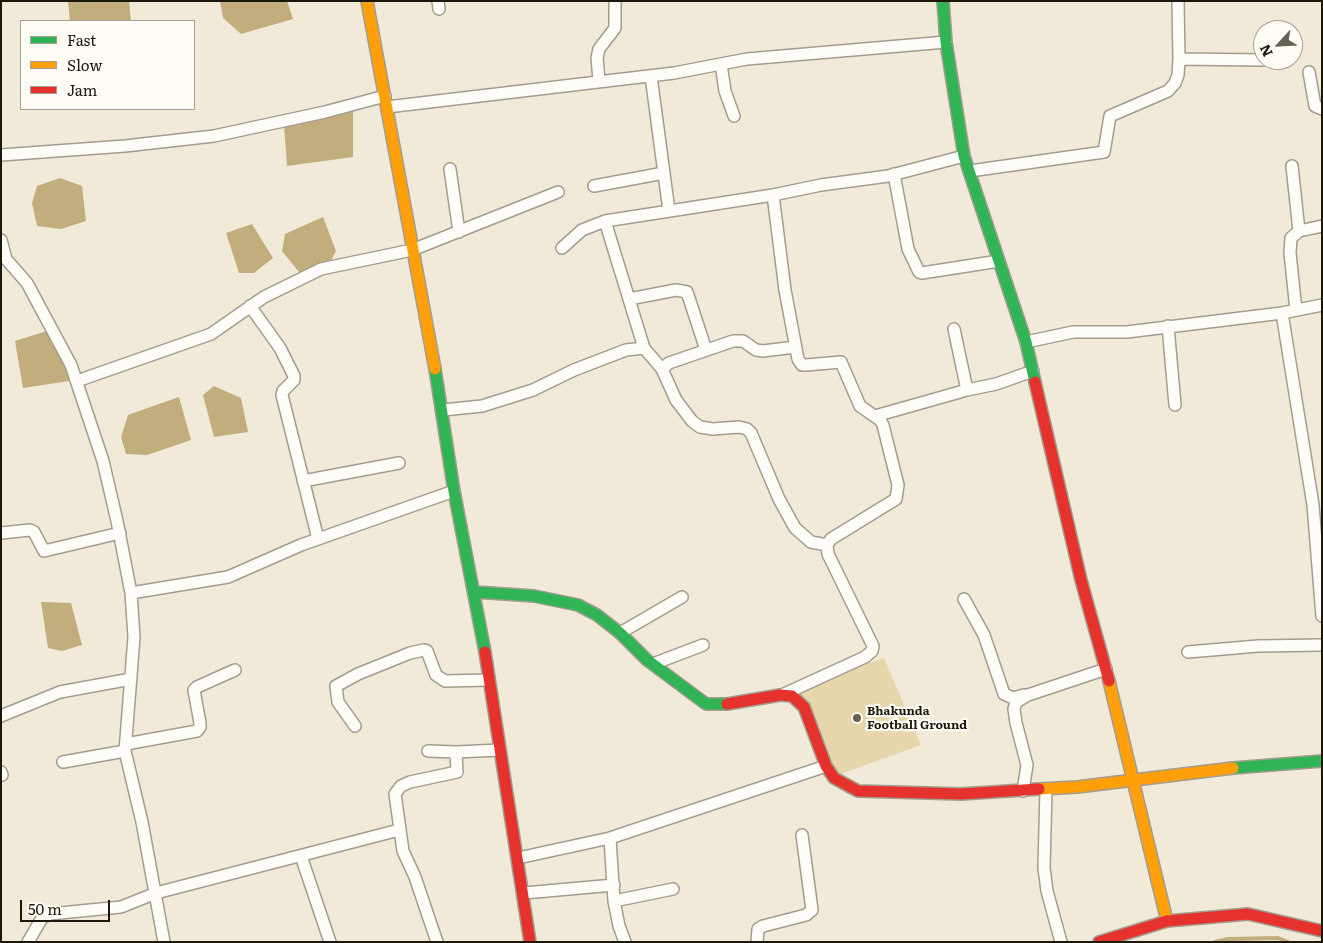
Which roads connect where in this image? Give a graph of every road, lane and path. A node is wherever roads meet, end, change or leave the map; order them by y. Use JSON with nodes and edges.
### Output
{"nodes":[{"id":1,"x":367,"y":1,"type":"edge"},
{"id":2,"x":615,"y":1,"type":"edge"},
{"id":3,"x":943,"y":1,"type":"edge"},
{"id":4,"x":1178,"y":1,"type":"edge"},
{"id":5,"x":946,"y":42,"type":"junction"},
{"id":6,"x":1179,"y":59,"type":"junction"},
{"id":7,"x":1253,"y":60,"type":"edge"},
{"id":8,"x":720,"y":64,"type":"junction"},
{"id":9,"x":1309,"y":72,"type":"dead end"},
{"id":10,"x":650,"y":76,"type":"junction"},
{"id":11,"x":599,"y":80,"type":"junction"},
{"id":12,"x":386,"y":101,"type":"junction"},
{"id":13,"x":1322,"y":109,"type":"edge"},
{"id":14,"x":734,"y":116,"type":"dead end"},
{"id":15,"x":1,"y":154,"type":"edge"},
{"id":16,"x":964,"y":156,"type":"junction"},
{"id":17,"x":1292,"y":166,"type":"dead end"},
{"id":18,"x":450,"y":169,"type":"dead end"},
{"id":19,"x":970,"y":171,"type":"junction"},
{"id":20,"x":664,"y":173,"type":"junction"},
{"id":21,"x":894,"y":174,"type":"junction"},
{"id":22,"x":594,"y":186,"type":"dead end"},
{"id":23,"x":558,"y":192,"type":"dead end"},
{"id":24,"x":773,"y":195,"type":"junction"},
{"id":25,"x":669,"y":210,"type":"junction"},
{"id":26,"x":605,"y":221,"type":"junction"},
{"id":27,"x":1322,"y":226,"type":"edge"},
{"id":28,"x":1298,"y":231,"type":"junction"},
{"id":29,"x":459,"y":232,"type":"junction"},
{"id":30,"x":1,"y":240,"type":"edge"},
{"id":31,"x":562,"y":248,"type":"dead end"},
{"id":32,"x":412,"y":250,"type":"junction"},
{"id":33,"x":999,"y":261,"type":"junction"},
{"id":34,"x":7,"y":268,"type":"edge"},
{"id":35,"x":628,"y":299,"type":"junction"},
{"id":36,"x":1322,"y":305,"type":"edge"},
{"id":37,"x":250,"y":306,"type":"junction"},
{"id":38,"x":1296,"y":310,"type":"junction"},
{"id":39,"x":1282,"y":313,"type":"junction"},
{"id":40,"x":1168,"y":326,"type":"junction"},
{"id":41,"x":954,"y":329,"type":"dead end"},
{"id":42,"x":1026,"y":342,"type":"junction"},
{"id":43,"x":795,"y":347,"type":"junction"},
{"id":44,"x":644,"y":348,"type":"junction"},
{"id":45,"x":706,"y":350,"type":"junction"},
{"id":46,"x":662,"y":369,"type":"junction"},
{"id":47,"x":1033,"y":371,"type":"junction"},
{"id":48,"x":76,"y":381,"type":"junction"},
{"id":49,"x":966,"y":390,"type":"junction"},
{"id":50,"x":1175,"y":405,"type":"dead end"},
{"id":51,"x":443,"y":410,"type":"junction"},
{"id":52,"x":875,"y":416,"type":"junction"},
{"id":53,"x":399,"y":463,"type":"dead end"},
{"id":54,"x":303,"y":481,"type":"junction"},
{"id":55,"x":454,"y":491,"type":"junction"},
{"id":56,"x":1317,"y":505,"type":"edge"},
{"id":57,"x":1,"y":533,"type":"edge"},
{"id":58,"x":120,"y":534,"type":"junction"},
{"id":59,"x":318,"y":539,"type":"junction"},
{"id":60,"x":827,"y":545,"type":"junction"},
{"id":61,"x":476,"y":592,"type":"junction"},
{"id":62,"x":131,"y":593,"type":"junction"},
{"id":63,"x":682,"y":597,"type":"dead end"},
{"id":64,"x":964,"y":599,"type":"dead end"},
{"id":65,"x":1322,"y":616,"type":"edge"},
{"id":66,"x":620,"y":633,"type":"junction"},
{"id":67,"x":704,"y":645,"type":"dead end"},
{"id":68,"x":1322,"y":645,"type":"edge"},
{"id":69,"x":1188,"y":652,"type":"dead end"},
{"id":70,"x":653,"y":664,"type":"junction"},
{"id":71,"x":235,"y":670,"type":"dead end"},
{"id":72,"x":1106,"y":670,"type":"junction"},
{"id":73,"x":131,"y":678,"type":"junction"},
{"id":74,"x":489,"y":680,"type":"junction"},
{"id":75,"x":1028,"y":694,"type":"junction"},
{"id":76,"x":780,"y":696,"type":"junction"},
{"id":77,"x":1,"y":716,"type":"edge"},
{"id":78,"x":355,"y":726,"type":"dead end"},
{"id":79,"x":126,"y":748,"type":"junction"},
{"id":80,"x":500,"y":750,"type":"junction"},
{"id":81,"x":428,"y":751,"type":"dead end"},
{"id":82,"x":456,"y":752,"type":"junction"},
{"id":83,"x":1322,"y":761,"type":"edge"},
{"id":84,"x":63,"y":762,"type":"dead end"},
{"id":85,"x":826,"y":766,"type":"junction"},
{"id":86,"x":1133,"y":782,"type":"junction"},
{"id":87,"x":1046,"y":789,"type":"junction"},
{"id":88,"x":1023,"y":791,"type":"junction"},
{"id":89,"x":398,"y":830,"type":"junction"},
{"id":90,"x":802,"y":835,"type":"dead end"},
{"id":91,"x":610,"y":838,"type":"junction"},
{"id":92,"x":301,"y":856,"type":"junction"},
{"id":93,"x":518,"y":858,"type":"junction"},
{"id":94,"x":614,"y":885,"type":"junction"},
{"id":95,"x":673,"y":889,"type":"dead end"},
{"id":96,"x":156,"y":893,"type":"junction"},
{"id":97,"x":524,"y":893,"type":"junction"},
{"id":98,"x":614,"y":901,"type":"junction"},
{"id":99,"x":1167,"y":921,"type":"junction"},
{"id":100,"x":1322,"y":930,"type":"edge"},
{"id":101,"x":28,"y":942,"type":"edge"},
{"id":102,"x":164,"y":942,"type":"edge"},
{"id":103,"x":330,"y":942,"type":"edge"},
{"id":104,"x":437,"y":942,"type":"edge"},
{"id":105,"x":530,"y":942,"type":"edge"},
{"id":106,"x":626,"y":942,"type":"edge"},
{"id":107,"x":757,"y":942,"type":"edge"},
{"id":108,"x":1061,"y":942,"type":"edge"},
{"id":109,"x":1099,"y":942,"type":"edge"}],
"edges":[{"from":1,"to":12,"type":"street"},
{"from":2,"to":11,"type":"street"},
{"from":3,"to":5,"type":"street"},
{"from":4,"to":6,"type":"street"},
{"from":5,"to":8,"type":"street"},
{"from":5,"to":16,"type":"street"},
{"from":6,"to":7,"type":"street"},
{"from":6,"to":19,"type":"street"},
{"from":8,"to":10,"type":"street"},
{"from":8,"to":14,"type":"street"},
{"from":9,"to":13,"type":"street"},
{"from":10,"to":11,"type":"street"},
{"from":10,"to":20,"type":"street"},
{"from":11,"to":12,"type":"street"},
{"from":12,"to":15,"type":"street"},
{"from":12,"to":32,"type":"street"},
{"from":16,"to":19,"type":"street"},
{"from":16,"to":21,"type":"street"},
{"from":17,"to":28,"type":"street"},
{"from":18,"to":29,"type":"street"},
{"from":19,"to":33,"type":"street"},
{"from":20,"to":22,"type":"street"},
{"from":20,"to":25,"type":"street"},
{"from":21,"to":24,"type":"street"},
{"from":21,"to":33,"type":"street"},
{"from":23,"to":29,"type":"street"},
{"from":24,"to":25,"type":"street"},
{"from":24,"to":43,"type":"street"},
{"from":25,"to":26,"type":"street"},
{"from":26,"to":31,"type":"street"},
{"from":26,"to":35,"type":"street"},
{"from":27,"to":28,"type":"street"},
{"from":28,"to":38,"type":"street"},
{"from":29,"to":32,"type":"street"},
{"from":30,"to":34,"type":"street"},
{"from":32,"to":37,"type":"street"},
{"from":32,"to":51,"type":"street"},
{"from":33,"to":42,"type":"street"},
{"from":34,"to":48,"type":"street"},
{"from":35,"to":44,"type":"street"},
{"from":35,"to":45,"type":"street"},
{"from":36,"to":38,"type":"street"},
{"from":37,"to":48,"type":"street"},
{"from":37,"to":54,"type":"street"},
{"from":38,"to":39,"type":"street"},
{"from":39,"to":40,"type":"street"},
{"from":39,"to":56,"type":"street"},
{"from":40,"to":42,"type":"street"},
{"from":40,"to":50,"type":"street"},
{"from":41,"to":49,"type":"street"},
{"from":42,"to":47,"type":"street"},
{"from":43,"to":45,"type":"street"},
{"from":43,"to":52,"type":"street"},
{"from":44,"to":46,"type":"street"},
{"from":44,"to":51,"type":"street"},
{"from":45,"to":46,"type":"street"},
{"from":46,"to":60,"type":"street"},
{"from":47,"to":49,"type":"street"},
{"from":47,"to":72,"type":"street"},
{"from":48,"to":58,"type":"street"},
{"from":49,"to":52,"type":"street"},
{"from":51,"to":55,"type":"street"},
{"from":52,"to":60,"type":"street"},
{"from":53,"to":54,"type":"street"},
{"from":54,"to":59,"type":"street"},
{"from":55,"to":59,"type":"street"},
{"from":55,"to":61,"type":"street"},
{"from":56,"to":65,"type":"street"},
{"from":57,"to":58,"type":"street"},
{"from":58,"to":62,"type":"street"},
{"from":59,"to":62,"type":"street"},
{"from":60,"to":76,"type":"street"},
{"from":61,"to":66,"type":"street"},
{"from":61,"to":74,"type":"street"},
{"from":62,"to":73,"type":"street"},
{"from":63,"to":66,"type":"street"},
{"from":64,"to":75,"type":"street"},
{"from":66,"to":70,"type":"street"},
{"from":67,"to":70,"type":"street"},
{"from":68,"to":69,"type":"street"},
{"from":70,"to":76,"type":"street"},
{"from":71,"to":79,"type":"street"},
{"from":72,"to":75,"type":"street"},
{"from":72,"to":86,"type":"street"},
{"from":73,"to":77,"type":"street"},
{"from":73,"to":79,"type":"street"},
{"from":74,"to":78,"type":"street"},
{"from":74,"to":80,"type":"street"},
{"from":75,"to":88,"type":"street"},
{"from":76,"to":85,"type":"street"},
{"from":79,"to":84,"type":"street"},
{"from":79,"to":96,"type":"street"},
{"from":80,"to":82,"type":"street"},
{"from":80,"to":93,"type":"street"},
{"from":81,"to":82,"type":"street"},
{"from":82,"to":89,"type":"street"},
{"from":83,"to":86,"type":"street"},
{"from":85,"to":88,"type":"street"},
{"from":85,"to":91,"type":"street"},
{"from":86,"to":87,"type":"street"},
{"from":86,"to":99,"type":"street"},
{"from":87,"to":88,"type":"street"},
{"from":87,"to":108,"type":"street"},
{"from":89,"to":92,"type":"street"},
{"from":89,"to":104,"type":"street"},
{"from":90,"to":107,"type":"street"},
{"from":91,"to":93,"type":"street"},
{"from":91,"to":94,"type":"street"},
{"from":92,"to":96,"type":"street"},
{"from":92,"to":103,"type":"street"},
{"from":93,"to":97,"type":"street"},
{"from":94,"to":97,"type":"street"},
{"from":94,"to":98,"type":"street"},
{"from":95,"to":98,"type":"street"},
{"from":96,"to":101,"type":"street"},
{"from":96,"to":102,"type":"street"},
{"from":97,"to":105,"type":"street"},
{"from":98,"to":106,"type":"street"},
{"from":99,"to":100,"type":"street"},
{"from":99,"to":109,"type":"street"}]}
